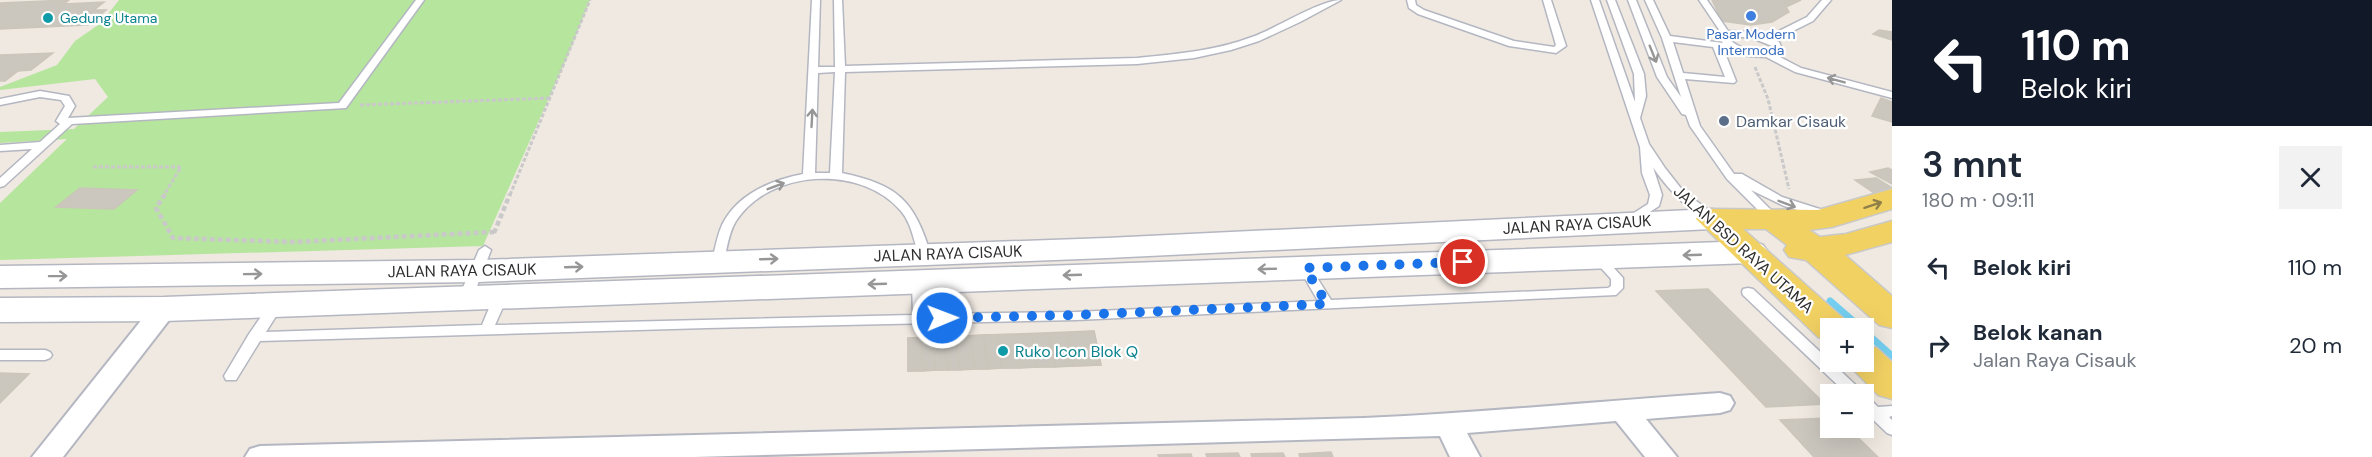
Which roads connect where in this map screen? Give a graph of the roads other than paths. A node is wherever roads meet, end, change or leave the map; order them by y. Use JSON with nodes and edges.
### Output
{"nodes":[{"id":1,"x":420,"y":0,"type":"edge"},
{"id":2,"x":816,"y":0,"type":"edge"},
{"id":3,"x":838,"y":0,"type":"edge"},
{"id":4,"x":1337,"y":0,"type":"edge"},
{"id":5,"x":1412,"y":0,"type":"edge"},
{"id":6,"x":1548,"y":0,"type":"edge"},
{"id":7,"x":1595,"y":0,"type":"edge"},
{"id":8,"x":1611,"y":0,"type":"edge"},
{"id":9,"x":1632,"y":0,"type":"edge"},
{"id":10,"x":1649,"y":0,"type":"edge"},
{"id":11,"x":1703,"y":0,"type":"edge"},
{"id":12,"x":1827,"y":0,"type":"edge"},
{"id":13,"x":1726,"y":34,"type":"junction"},
{"id":14,"x":1667,"y":38,"type":"junction"},
{"id":15,"x":1769,"y":40,"type":"junction"},
{"id":16,"x":1717,"y":45,"type":"junction"},
{"id":17,"x":1732,"y":47,"type":"junction"},
{"id":18,"x":1767,"y":54,"type":"junction"},
{"id":19,"x":840,"y":69,"type":"junction"},
{"id":20,"x":814,"y":70,"type":"junction"},
{"id":21,"x":1679,"y":75,"type":"junction"},
{"id":22,"x":1892,"y":95,"type":"edge"},
{"id":23,"x":0,"y":102,"type":"edge"},
{"id":24,"x":1636,"y":118,"type":"junction"},
{"id":25,"x":69,"y":121,"type":"junction"},
{"id":26,"x":1695,"y":126,"type":"junction"},
{"id":27,"x":1644,"y":144,"type":"junction"},
{"id":28,"x":43,"y":145,"type":"junction"},
{"id":29,"x":1,"y":149,"type":"edge"},
{"id":30,"x":1720,"y":162,"type":"junction"},
{"id":31,"x":836,"y":174,"type":"junction"},
{"id":32,"x":809,"y":176,"type":"junction"},
{"id":33,"x":0,"y":184,"type":"edge"},
{"id":34,"x":1892,"y":199,"type":"edge"},
{"id":35,"x":1824,"y":213,"type":"junction"},
{"id":36,"x":1712,"y":219,"type":"junction"},
{"id":37,"x":1776,"y":221,"type":"junction"},
{"id":38,"x":1627,"y":222,"type":"junction"},
{"id":39,"x":1885,"y":233,"type":"edge"},
{"id":40,"x":1815,"y":249,"type":"junction"},
{"id":41,"x":1751,"y":252,"type":"junction"},
{"id":42,"x":1598,"y":258,"type":"junction"},
{"id":43,"x":718,"y":261,"type":"junction"},
{"id":44,"x":921,"y":268,"type":"junction"},
{"id":45,"x":1305,"y":268,"type":"junction"},
{"id":46,"x":476,"y":273,"type":"junction"},
{"id":47,"x":0,"y":277,"type":"edge"},
{"id":48,"x":1748,"y":292,"type":"dead end"},
{"id":49,"x":501,"y":296,"type":"junction"},
{"id":50,"x":1887,"y":303,"type":"edge"},
{"id":51,"x":1327,"y":304,"type":"junction"},
{"id":52,"x":276,"y":305,"type":"junction"},
{"id":53,"x":164,"y":309,"type":"junction"},
{"id":54,"x":0,"y":310,"type":"edge"},
{"id":55,"x":1820,"y":318,"type":"edge"},
{"id":56,"x":920,"y":319,"type":"junction"},
{"id":57,"x":487,"y":329,"type":"junction"},
{"id":58,"x":254,"y":337,"type":"junction"},
{"id":59,"x":0,"y":355,"type":"edge"},
{"id":60,"x":45,"y":355,"type":"dead end"},
{"id":61,"x":1870,"y":372,"type":"edge"},
{"id":62,"x":231,"y":376,"type":"dead end"},
{"id":63,"x":1845,"y":384,"type":"edge"},
{"id":64,"x":1884,"y":399,"type":"edge"},
{"id":65,"x":1720,"y":403,"type":"dead end"},
{"id":66,"x":1624,"y":411,"type":"junction"},
{"id":67,"x":1892,"y":411,"type":"edge"},
{"id":68,"x":1449,"y":425,"type":"junction"},
{"id":69,"x":1892,"y":429,"type":"edge"},
{"id":70,"x":615,"y":453,"type":"edge"},
{"id":71,"x":47,"y":457,"type":"edge"},
{"id":72,"x":260,"y":457,"type":"edge"},
{"id":73,"x":1466,"y":457,"type":"edge"},
{"id":74,"x":1662,"y":457,"type":"edge"}],
"edges":[{"from":1,"to":25,"type":"lane"},
{"from":2,"to":20,"type":"lane"},
{"from":3,"to":19,"type":"lane"},
{"from":4,"to":19,"type":"lane"},
{"from":5,"to":6,"type":"lane"},
{"from":7,"to":24,"type":"lane","name":"JALAN BSD RAYA UTAMA"},
{"from":8,"to":24,"type":"lane"},
{"from":9,"to":26,"type":"lane","one_way":true},
{"from":10,"to":14,"type":"lane"},
{"from":11,"to":13,"type":"lane"},
{"from":12,"to":15,"type":"lane"},
{"from":13,"to":15,"type":"lane"},
{"from":13,"to":17,"type":"lane"},
{"from":14,"to":16,"type":"lane"},
{"from":14,"to":21,"type":"lane"},
{"from":15,"to":18,"type":"lane"},
{"from":16,"to":17,"type":"lane"},
{"from":16,"to":21,"type":"lane"},
{"from":17,"to":18,"type":"lane"},
{"from":22,"to":18,"type":"lane","one_way":true},
{"from":19,"to":20,"type":"lane"},
{"from":19,"to":31,"type":"lane"},
{"from":32,"to":20,"type":"lane","one_way":true},
{"from":21,"to":26,"type":"lane"},
{"from":23,"to":25,"type":"lane"},
{"from":24,"to":27,"type":"lane","name":"JALAN BSD RAYA UTAMA"},
{"from":25,"to":28,"type":"lane"},
{"from":26,"to":30,"type":"lane"},
{"from":27,"to":36,"type":"lane","name":"JALAN BSD RAYA UTAMA"},
{"from":27,"to":38,"type":"lane"},
{"from":28,"to":29,"type":"lane"},
{"from":28,"to":33,"type":"lane"},
{"from":30,"to":35,"type":"lane","one_way":true},
{"from":30,"to":37,"type":"lane"},
{"from":31,"to":32,"type":"lane"},
{"from":31,"to":44,"type":"lane"},
{"from":43,"to":32,"type":"lane","one_way":true},
{"from":35,"to":34,"type":"main road","name":"JALAN RAYA CISAUK","one_way":true},
{"from":35,"to":37,"type":"main road","name":"JALAN RAYA CISAUK"},
{"from":36,"to":37,"type":"main road","name":"JALAN RAYA CISAUK"},
{"from":36,"to":38,"type":"main road","name":"JALAN RAYA CISAUK"},
{"from":36,"to":41,"type":"main road","name":"JALAN BSD RAYA UTAMA"},
{"from":37,"to":40,"type":"main road"},
{"from":38,"to":44,"type":"main road","name":"JALAN RAYA CISAUK"},
{"from":39,"to":40,"type":"main road","name":"JALAN RAYA CISAUK"},
{"from":39,"to":50,"type":"main road"},
{"from":40,"to":41,"type":"main road","name":"JALAN RAYA CISAUK"},
{"from":40,"to":50,"type":"main road"},
{"from":41,"to":42,"type":"main road","name":"JALAN RAYA CISAUK","one_way":true},
{"from":41,"to":55,"type":"main road","name":"JALAN BSD RAYA UTAMA"},
{"from":42,"to":45,"type":"main road","name":"JALAN RAYA CISAUK"},
{"from":42,"to":51,"type":"lane"},
{"from":43,"to":44,"type":"main road","name":"JALAN RAYA CISAUK","one_way":true},
{"from":46,"to":43,"type":"main road","name":"JALAN RAYA CISAUK","one_way":true},
{"from":45,"to":44,"type":"main road","name":"JALAN RAYA CISAUK","one_way":true},
{"from":44,"to":49,"type":"main road","name":"JALAN RAYA CISAUK","one_way":true},
{"from":44,"to":56,"type":"lane"},
{"from":45,"to":51,"type":"lane"},
{"from":47,"to":46,"type":"main road","name":"JALAN RAYA CISAUK","one_way":true},
{"from":46,"to":49,"type":"main road","name":"JALAN RAYA CISAUK"},
{"from":46,"to":52,"type":"main road","name":"JALAN RAYA CISAUK"},
{"from":48,"to":63,"type":"lane"},
{"from":49,"to":57,"type":"lane"},
{"from":51,"to":56,"type":"lane"},
{"from":52,"to":53,"type":"main road","name":"JALAN RAYA CISAUK"},
{"from":52,"to":58,"type":"lane"},
{"from":53,"to":54,"type":"main road","name":"JALAN RAYA CISAUK"},
{"from":53,"to":71,"type":"street"},
{"from":56,"to":57,"type":"lane"},
{"from":57,"to":58,"type":"lane"},
{"from":58,"to":62,"type":"lane"},
{"from":59,"to":60,"type":"lane"},
{"from":61,"to":64,"type":"main road"},
{"from":64,"to":67,"type":"lane"},
{"from":64,"to":69,"type":"lane"},
{"from":65,"to":66,"type":"street"},
{"from":66,"to":68,"type":"street"},
{"from":66,"to":74,"type":"street"},
{"from":68,"to":70,"type":"street"},
{"from":68,"to":73,"type":"street"},
{"from":70,"to":72,"type":"street"}]}
